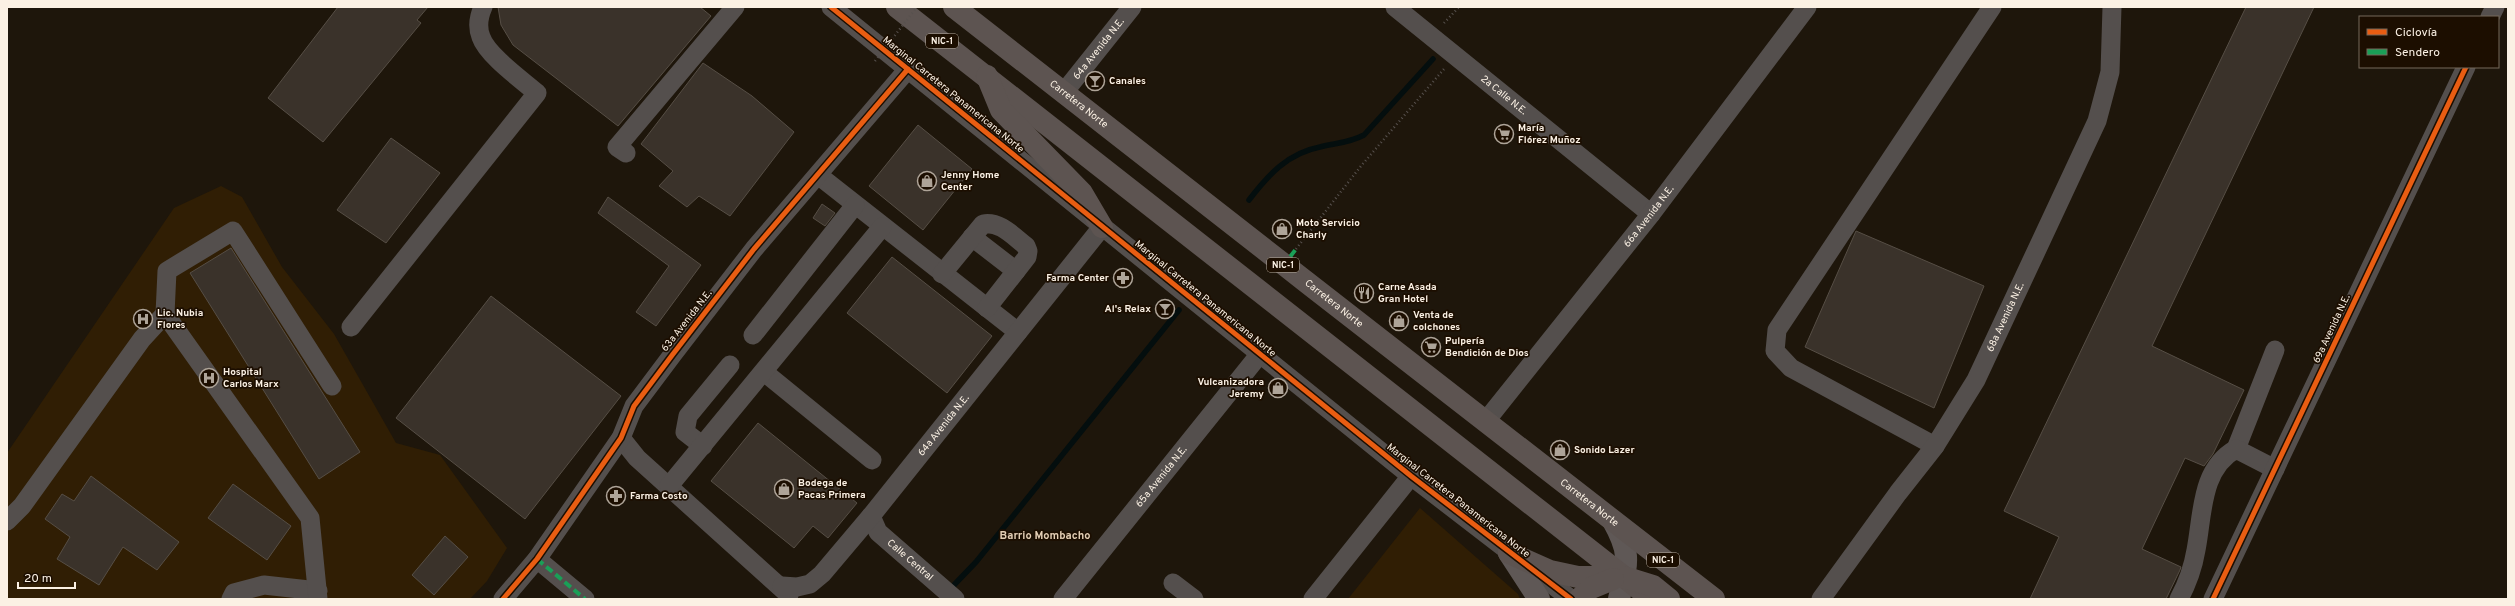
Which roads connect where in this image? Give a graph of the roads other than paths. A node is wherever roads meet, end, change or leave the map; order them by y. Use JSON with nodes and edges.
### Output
{"nodes":[{"id":1,"x":483,"y":7,"type":"edge"},
{"id":2,"x":735,"y":7,"type":"edge"},
{"id":3,"x":831,"y":7,"type":"edge"},
{"id":4,"x":897,"y":7,"type":"edge"},
{"id":5,"x":954,"y":7,"type":"edge"},
{"id":6,"x":1132,"y":7,"type":"edge"},
{"id":7,"x":1395,"y":7,"type":"edge"},
{"id":8,"x":1807,"y":7,"type":"edge"},
{"id":9,"x":1992,"y":7,"type":"edge"},
{"id":10,"x":2112,"y":7,"type":"edge"},
{"id":11,"x":2495,"y":7,"type":"edge"},
{"id":12,"x":2490,"y":16,"type":"edge"},
{"id":13,"x":2466,"y":68,"type":"edge"},
{"id":14,"x":908,"y":70,"type":"junction"},
{"id":15,"x":986,"y":75,"type":"junction"},
{"id":16,"x":1065,"y":91,"type":"junction"},
{"id":17,"x":626,"y":153,"type":"dead end"},
{"id":18,"x":818,"y":175,"type":"junction"},
{"id":19,"x":855,"y":205,"type":"junction"},
{"id":20,"x":1651,"y":214,"type":"junction"},
{"id":21,"x":882,"y":227,"type":"junction"},
{"id":22,"x":1102,"y":227,"type":"junction"},
{"id":23,"x":972,"y":237,"type":"junction"},
{"id":24,"x":1016,"y":271,"type":"junction"},
{"id":25,"x":942,"y":274,"type":"junction"},
{"id":26,"x":987,"y":308,"type":"junction"},
{"id":27,"x":164,"y":314,"type":"junction"},
{"id":28,"x":351,"y":327,"type":"dead end"},
{"id":29,"x":1018,"y":332,"type":"junction"},
{"id":30,"x":753,"y":335,"type":"dead end"},
{"id":31,"x":2275,"y":350,"type":"dead end"},
{"id":32,"x":1259,"y":355,"type":"junction"},
{"id":33,"x":730,"y":365,"type":"dead end"},
{"id":34,"x":764,"y":372,"type":"junction"},
{"id":35,"x":332,"y":386,"type":"dead end"},
{"id":36,"x":1485,"y":422,"type":"junction"},
{"id":37,"x":621,"y":438,"type":"junction"},
{"id":38,"x":703,"y":446,"type":"junction"},
{"id":39,"x":1935,"y":446,"type":"junction"},
{"id":40,"x":2236,"y":449,"type":"junction"},
{"id":41,"x":872,"y":460,"type":"dead end"},
{"id":42,"x":2275,"y":469,"type":"junction"},
{"id":43,"x":1411,"y":476,"type":"junction"},
{"id":44,"x":669,"y":486,"type":"junction"},
{"id":45,"x":872,"y":516,"type":"junction"},
{"id":46,"x":7,"y":521,"type":"edge"},
{"id":47,"x":1613,"y":521,"type":"junction"},
{"id":48,"x":1509,"y":553,"type":"junction"},
{"id":49,"x":537,"y":558,"type":"junction"},
{"id":50,"x":1624,"y":577,"type":"junction"},
{"id":51,"x":1173,"y":583,"type":"dead end"},
{"id":52,"x":788,"y":592,"type":"edge"},
{"id":53,"x":318,"y":595,"type":"edge"},
{"id":54,"x":1823,"y":596,"type":"edge"},
{"id":55,"x":231,"y":599,"type":"edge"},
{"id":56,"x":503,"y":599,"type":"edge"},
{"id":57,"x":585,"y":599,"type":"edge"},
{"id":58,"x":955,"y":599,"type":"edge"},
{"id":59,"x":1064,"y":599,"type":"edge"},
{"id":60,"x":1194,"y":599,"type":"edge"},
{"id":61,"x":1313,"y":599,"type":"edge"},
{"id":62,"x":1539,"y":599,"type":"edge"},
{"id":63,"x":1571,"y":599,"type":"edge"},
{"id":64,"x":1579,"y":599,"type":"edge"},
{"id":65,"x":1619,"y":599,"type":"edge"},
{"id":66,"x":1652,"y":599,"type":"edge"},
{"id":67,"x":1670,"y":599,"type":"edge"},
{"id":68,"x":1714,"y":599,"type":"edge"},
{"id":69,"x":2179,"y":599,"type":"edge"},
{"id":70,"x":2213,"y":599,"type":"edge"}],
"edges":[{"from":1,"to":28,"type":"street"},
{"from":2,"to":17,"type":"street"},
{"from":3,"to":14,"type":"street","name":"Marginal Carretera Panamericana Norte"},
{"from":4,"to":15,"type":"highway","number":"NIC-1"},
{"from":5,"to":16,"type":"highway","name":"Carretera Norte","number":"NIC-1"},
{"from":6,"to":16,"type":"street","name":"64a Avenida N.E."},
{"from":7,"to":20,"type":"street","name":"2a Calle N.E."},
{"from":8,"to":20,"type":"street","name":"66a Avenida N.E."},
{"from":9,"to":39,"type":"street"},
{"from":10,"to":39,"type":"street","name":"68a Avenida N.E."},
{"from":11,"to":12,"type":"street"},
{"from":13,"to":42,"type":"street","name":"69a Avenida N.E."},
{"from":14,"to":18,"type":"street","name":"63a Avenida N.E."},
{"from":14,"to":22,"type":"street","name":"Marginal Carretera Panamericana Norte"},
{"from":15,"to":22,"type":"highway"},
{"from":15,"to":50,"type":"highway","number":"NIC-1"},
{"from":16,"to":36,"type":"highway","name":"Carretera Norte","number":"NIC-1"},
{"from":18,"to":19,"type":"street"},
{"from":18,"to":37,"type":"street","name":"63a Avenida N.E."},
{"from":19,"to":21,"type":"street"},
{"from":19,"to":30,"type":"street"},
{"from":20,"to":36,"type":"street","name":"66a Avenida N.E."},
{"from":21,"to":25,"type":"street"},
{"from":21,"to":34,"type":"street"},
{"from":22,"to":29,"type":"street","name":"64a Avenida N.E."},
{"from":22,"to":32,"type":"street","name":"Marginal Carretera Panamericana Norte"},
{"from":23,"to":24,"type":"street"},
{"from":23,"to":24,"type":"street"},
{"from":23,"to":25,"type":"street"},
{"from":24,"to":26,"type":"street"},
{"from":25,"to":26,"type":"street"},
{"from":26,"to":29,"type":"street"},
{"from":27,"to":35,"type":"street"},
{"from":27,"to":46,"type":"street"},
{"from":27,"to":53,"type":"street"},
{"from":29,"to":45,"type":"street","name":"64a Avenida N.E."},
{"from":31,"to":40,"type":"street"},
{"from":32,"to":43,"type":"street","name":"Marginal Carretera Panamericana Norte"},
{"from":32,"to":59,"type":"street","name":"65a Avenida N.E."},
{"from":33,"to":38,"type":"street"},
{"from":34,"to":38,"type":"street"},
{"from":34,"to":41,"type":"street"},
{"from":36,"to":47,"type":"highway","name":"Carretera Norte","number":"NIC-1"},
{"from":37,"to":44,"type":"street"},
{"from":37,"to":49,"type":"street","name":"63a Avenida N.E."},
{"from":38,"to":44,"type":"street"},
{"from":39,"to":54,"type":"street","name":"68a Avenida N.E."},
{"from":40,"to":42,"type":"street"},
{"from":40,"to":69,"type":"street"},
{"from":42,"to":70,"type":"street","name":"69a Avenida N.E."},
{"from":43,"to":48,"type":"street","name":"Marginal Carretera Panamericana Norte"},
{"from":43,"to":61,"type":"street"},
{"from":44,"to":52,"type":"street"},
{"from":45,"to":52,"type":"street","name":"64a Avenida N.E."},
{"from":45,"to":58,"type":"street","name":"Calle Central"},
{"from":47,"to":50,"type":"main road"},
{"from":47,"to":68,"type":"highway","name":"Carretera Norte","number":"NIC-1"},
{"from":48,"to":50,"type":"highway"},
{"from":48,"to":62,"type":"main road"},
{"from":48,"to":63,"type":"street","name":"Marginal Carretera Panamericana Norte"},
{"from":49,"to":56,"type":"street","name":"63a Avenida N.E."},
{"from":49,"to":57,"type":"street"},
{"from":50,"to":64,"type":"highway"},
{"from":50,"to":65,"type":"main road"},
{"from":50,"to":66,"type":"highway","number":"NIC-1"},
{"from":50,"to":67,"type":"highway"},
{"from":51,"to":60,"type":"street"},
{"from":53,"to":55,"type":"street"}]}
